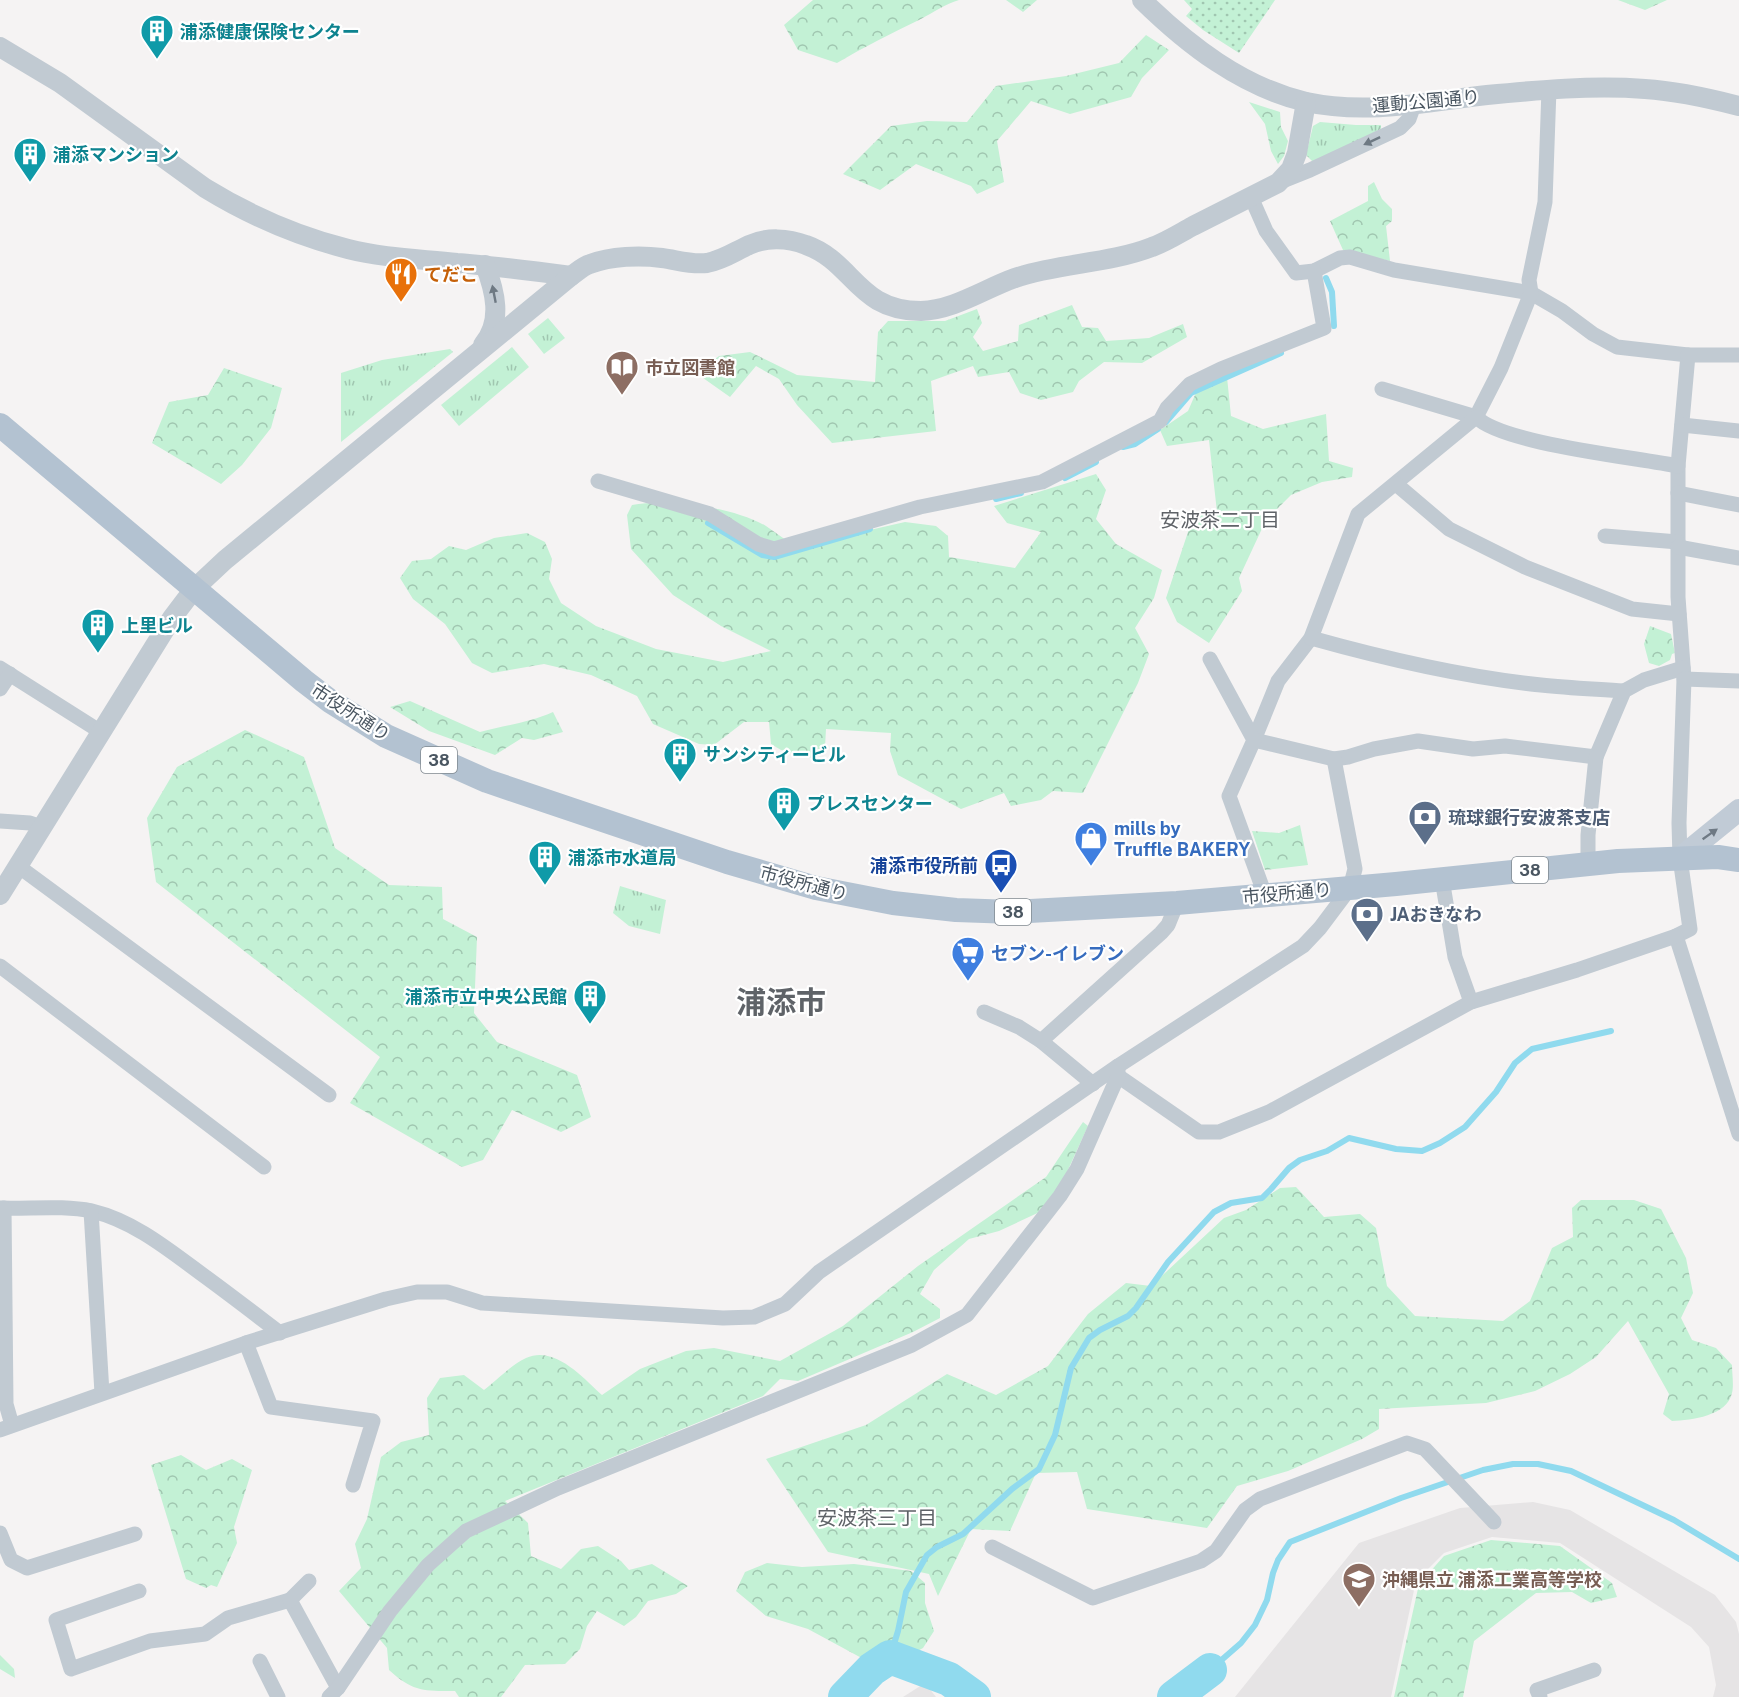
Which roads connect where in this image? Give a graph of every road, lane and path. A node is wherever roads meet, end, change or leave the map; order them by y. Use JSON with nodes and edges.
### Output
{"nodes":[{"id":1,"x":1142,"y":0,"type":"edge"},
{"id":2,"x":0,"y":47,"type":"edge"},
{"id":3,"x":1548,"y":89,"type":"junction"},
{"id":4,"x":1306,"y":102,"type":"junction"},
{"id":5,"x":1414,"y":105,"type":"junction"},
{"id":6,"x":1739,"y":106,"type":"edge"},
{"id":7,"x":1278,"y":183,"type":"junction"},
{"id":8,"x":1251,"y":197,"type":"junction"},
{"id":9,"x":485,"y":266,"type":"junction"},
{"id":10,"x":1314,"y":271,"type":"junction"},
{"id":11,"x":571,"y":276,"type":"junction"},
{"id":12,"x":1531,"y":293,"type":"junction"},
{"id":13,"x":1688,"y":355,"type":"junction"},
{"id":14,"x":1739,"y":355,"type":"edge"},
{"id":15,"x":472,"y":358,"type":"junction"},
{"id":16,"x":1382,"y":389,"type":"dead end"},
{"id":17,"x":1476,"y":417,"type":"junction"},
{"id":18,"x":0,"y":425,"type":"edge"},
{"id":19,"x":1682,"y":425,"type":"junction"},
{"id":20,"x":1739,"y":431,"type":"edge"},
{"id":21,"x":1678,"y":466,"type":"junction"},
{"id":22,"x":598,"y":481,"type":"dead end"},
{"id":23,"x":1396,"y":484,"type":"junction"},
{"id":24,"x":1678,"y":493,"type":"junction"},
{"id":25,"x":1739,"y":505,"type":"edge"},
{"id":26,"x":1605,"y":536,"type":"dead end"},
{"id":27,"x":1678,"y":545,"type":"junction"},
{"id":28,"x":1739,"y":558,"type":"edge"},
{"id":29,"x":194,"y":589,"type":"junction"},
{"id":30,"x":1679,"y":614,"type":"junction"},
{"id":31,"x":1311,"y":638,"type":"junction"},
{"id":32,"x":1210,"y":659,"type":"dead end"},
{"id":33,"x":5,"y":671,"type":"edge"},
{"id":34,"x":1683,"y":674,"type":"junction"},
{"id":35,"x":1739,"y":681,"type":"edge"},
{"id":36,"x":0,"y":689,"type":"edge"},
{"id":37,"x":1624,"y":691,"type":"junction"},
{"id":38,"x":101,"y":732,"type":"junction"},
{"id":39,"x":1254,"y":740,"type":"junction"},
{"id":40,"x":1596,"y":757,"type":"junction"},
{"id":41,"x":1334,"y":759,"type":"junction"},
{"id":42,"x":1739,"y":810,"type":"edge"},
{"id":43,"x":0,"y":821,"type":"edge"},
{"id":44,"x":42,"y":827,"type":"junction"},
{"id":45,"x":1680,"y":858,"type":"junction"},
{"id":46,"x":1739,"y":860,"type":"edge"},
{"id":47,"x":1588,"y":863,"type":"junction"},
{"id":48,"x":18,"y":866,"type":"junction"},
{"id":49,"x":1442,"y":879,"type":"junction"},
{"id":50,"x":1350,"y":888,"type":"junction"},
{"id":51,"x":0,"y":895,"type":"edge"},
{"id":52,"x":1265,"y":895,"type":"junction"},
{"id":53,"x":1178,"y":903,"type":"junction"},
{"id":54,"x":1676,"y":936,"type":"junction"},
{"id":55,"x":0,"y":966,"type":"edge"},
{"id":56,"x":1471,"y":1002,"type":"junction"},
{"id":57,"x":984,"y":1012,"type":"dead end"},
{"id":58,"x":1041,"y":1041,"type":"junction"},
{"id":59,"x":1118,"y":1071,"type":"junction"},
{"id":60,"x":1093,"y":1084,"type":"junction"},
{"id":61,"x":329,"y":1095,"type":"dead end"},
{"id":62,"x":1739,"y":1134,"type":"edge"},
{"id":63,"x":264,"y":1167,"type":"dead end"},
{"id":64,"x":2,"y":1208,"type":"edge"},
{"id":65,"x":91,"y":1211,"type":"junction"},
{"id":66,"x":280,"y":1333,"type":"junction"},
{"id":67,"x":246,"y":1343,"type":"junction"},
{"id":68,"x":102,"y":1393,"type":"junction"},
{"id":69,"x":6,"y":1428,"type":"edge"},
{"id":70,"x":353,"y":1485,"type":"dead end"},
{"id":71,"x":1494,"y":1522,"type":"dead end"},
{"id":72,"x":0,"y":1533,"type":"edge"},
{"id":73,"x":135,"y":1534,"type":"dead end"},
{"id":74,"x":992,"y":1546,"type":"dead end"},
{"id":75,"x":309,"y":1581,"type":"dead end"},
{"id":76,"x":139,"y":1591,"type":"dead end"},
{"id":77,"x":290,"y":1600,"type":"junction"},
{"id":78,"x":260,"y":1661,"type":"dead end"},
{"id":79,"x":1594,"y":1670,"type":"dead end"},
{"id":80,"x":333,"y":1692,"type":"edge"},
{"id":81,"x":278,"y":1697,"type":"edge"},
{"id":82,"x":1540,"y":1697,"type":"edge"}],
"edges":[{"from":1,"to":4,"type":"street","name":"運動公園通り"},
{"from":2,"to":9,"type":"street"},
{"from":3,"to":5,"type":"street","name":"運動公園通り"},
{"from":3,"to":6,"type":"street","name":"運動公園通り"},
{"from":3,"to":12,"type":"street"},
{"from":4,"to":5,"type":"street","name":"運動公園通り"},
{"from":4,"to":7,"type":"street"},
{"from":5,"to":7,"type":"street","one_way":true},
{"from":7,"to":8,"type":"street"},
{"from":8,"to":10,"type":"street"},
{"from":8,"to":11,"type":"street"},
{"from":9,"to":11,"type":"street"},
{"from":15,"to":9,"type":"street","one_way":true},
{"from":10,"to":12,"type":"street"},
{"from":10,"to":22,"type":"street"},
{"from":11,"to":15,"type":"street"},
{"from":12,"to":13,"type":"street"},
{"from":12,"to":17,"type":"street"},
{"from":13,"to":14,"type":"street"},
{"from":13,"to":19,"type":"street"},
{"from":15,"to":29,"type":"street"},
{"from":16,"to":17,"type":"street"},
{"from":17,"to":21,"type":"street"},
{"from":17,"to":23,"type":"street"},
{"from":18,"to":29,"type":"main road","name":"市役所通り","number":"38"},
{"from":19,"to":20,"type":"street"},
{"from":19,"to":21,"type":"street"},
{"from":21,"to":24,"type":"street"},
{"from":23,"to":30,"type":"street"},
{"from":23,"to":31,"type":"street"},
{"from":24,"to":25,"type":"street"},
{"from":24,"to":27,"type":"street"},
{"from":26,"to":27,"type":"street"},
{"from":27,"to":28,"type":"street"},
{"from":27,"to":30,"type":"street"},
{"from":29,"to":38,"type":"street"},
{"from":29,"to":53,"type":"main road","name":"市役所通り","number":"38"},
{"from":30,"to":34,"type":"street"},
{"from":31,"to":37,"type":"street"},
{"from":31,"to":39,"type":"street"},
{"from":32,"to":39,"type":"street"},
{"from":33,"to":36,"type":"street"},
{"from":33,"to":38,"type":"street"},
{"from":34,"to":35,"type":"street"},
{"from":34,"to":37,"type":"street"},
{"from":34,"to":45,"type":"street"},
{"from":37,"to":40,"type":"street"},
{"from":38,"to":44,"type":"street"},
{"from":39,"to":41,"type":"street"},
{"from":39,"to":52,"type":"street"},
{"from":40,"to":41,"type":"street"},
{"from":40,"to":47,"type":"street"},
{"from":41,"to":50,"type":"street"},
{"from":45,"to":42,"type":"main road","one_way":true},
{"from":43,"to":44,"type":"street"},
{"from":44,"to":48,"type":"street"},
{"from":45,"to":46,"type":"main road","name":"市役所通り","number":"38"},
{"from":45,"to":47,"type":"main road","name":"市役所通り","number":"38"},
{"from":45,"to":54,"type":"street"},
{"from":47,"to":49,"type":"main road","name":"市役所通り","number":"38"},
{"from":48,"to":51,"type":"street"},
{"from":48,"to":61,"type":"street"},
{"from":49,"to":50,"type":"main road","name":"市役所通り","number":"38"},
{"from":49,"to":56,"type":"street"},
{"from":50,"to":52,"type":"main road","name":"市役所通り","number":"38"},
{"from":50,"to":59,"type":"street"},
{"from":52,"to":53,"type":"main road","name":"市役所通り","number":"38"},
{"from":53,"to":58,"type":"street"},
{"from":54,"to":56,"type":"street"},
{"from":54,"to":62,"type":"street"},
{"from":55,"to":63,"type":"street"},
{"from":56,"to":59,"type":"street"},
{"from":57,"to":58,"type":"street"},
{"from":58,"to":60,"type":"street"},
{"from":59,"to":60,"type":"street"},
{"from":59,"to":80,"type":"street"},
{"from":60,"to":66,"type":"street"},
{"from":64,"to":65,"type":"street"},
{"from":64,"to":69,"type":"street"},
{"from":65,"to":66,"type":"street"},
{"from":65,"to":68,"type":"street"},
{"from":66,"to":67,"type":"street"},
{"from":67,"to":68,"type":"street"},
{"from":67,"to":70,"type":"street"},
{"from":68,"to":69,"type":"street"},
{"from":71,"to":74,"type":"street"},
{"from":72,"to":73,"type":"street"},
{"from":75,"to":77,"type":"street"},
{"from":76,"to":77,"type":"street"},
{"from":77,"to":80,"type":"street"},
{"from":78,"to":81,"type":"street"},
{"from":79,"to":82,"type":"street"}]}
